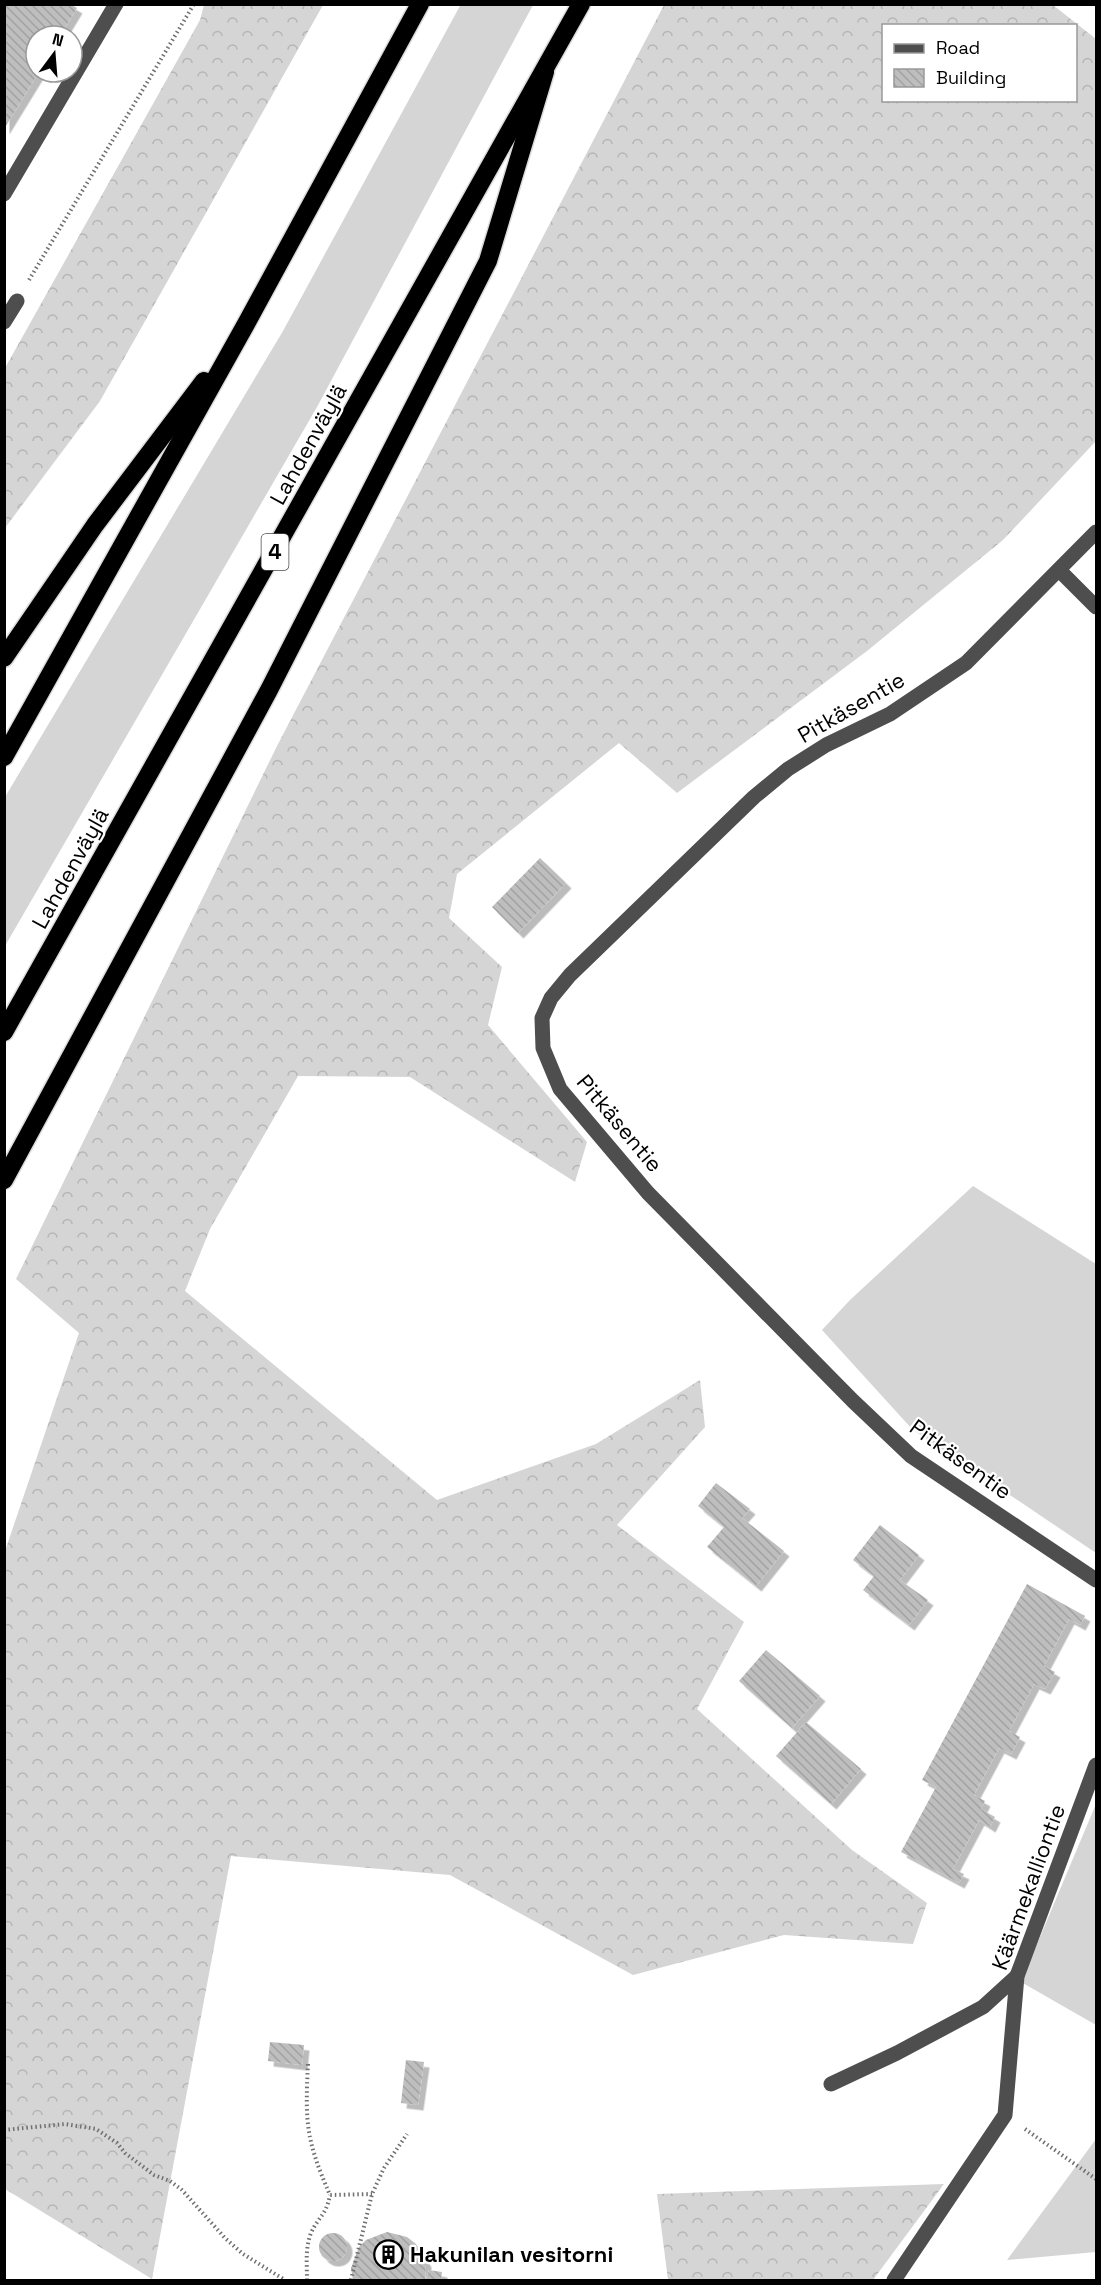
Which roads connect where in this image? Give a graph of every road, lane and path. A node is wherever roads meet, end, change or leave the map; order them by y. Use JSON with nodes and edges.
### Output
{"nodes":[{"id":1,"x":116,"y":4,"type":"edge"},
{"id":2,"x":194,"y":4,"type":"edge"},
{"id":3,"x":420,"y":4,"type":"edge"},
{"id":4,"x":581,"y":4,"type":"edge"},
{"id":5,"x":545,"y":72,"type":"junction"},
{"id":6,"x":4,"y":194,"type":"edge"},
{"id":7,"x":17,"y":301,"type":"joint"},
{"id":8,"x":4,"y":322,"type":"edge"},
{"id":9,"x":246,"y":324,"type":"junction"},
{"id":10,"x":1096,"y":532,"type":"edge"},
{"id":11,"x":1060,"y":571,"type":"junction"},
{"id":12,"x":1096,"y":607,"type":"edge"},
{"id":13,"x":4,"y":658,"type":"edge"},
{"id":14,"x":4,"y":757,"type":"edge"},
{"id":15,"x":4,"y":1032,"type":"edge"},
{"id":16,"x":4,"y":1180,"type":"edge"},
{"id":17,"x":1096,"y":1580,"type":"edge"},
{"id":18,"x":1096,"y":1765,"type":"edge"},
{"id":19,"x":1017,"y":1976,"type":"junction"},
{"id":20,"x":308,"y":2064,"type":"dead end"},
{"id":21,"x":831,"y":2084,"type":"dead end"},
{"id":22,"x":1005,"y":2115,"type":"junction"},
{"id":23,"x":4,"y":2130,"type":"edge"},
{"id":24,"x":407,"y":2133,"type":"dead end"},
{"id":25,"x":1096,"y":2179,"type":"edge"},
{"id":26,"x":330,"y":2194,"type":"junction"},
{"id":27,"x":372,"y":2194,"type":"junction"},
{"id":28,"x":285,"y":2280,"type":"edge"},
{"id":29,"x":307,"y":2280,"type":"edge"},
{"id":30,"x":351,"y":2280,"type":"edge"},
{"id":31,"x":894,"y":2280,"type":"edge"}],
"edges":[{"from":1,"to":6,"type":"street"},
{"from":2,"to":7,"type":"path"},
{"from":3,"to":9,"type":"highway"},
{"from":4,"to":5,"type":"highway","name":"Lahdenväylä","number":"4"},
{"from":5,"to":15,"type":"highway","name":"Lahdenväylä","number":"4"},
{"from":5,"to":16,"type":"highway"},
{"from":7,"to":8,"type":"street"},
{"from":9,"to":13,"type":"highway"},
{"from":9,"to":14,"type":"highway"},
{"from":10,"to":11,"type":"street","name":"Pitkäsentie"},
{"from":11,"to":12,"type":"street"},
{"from":11,"to":17,"type":"street","name":"Pitkäsentie"},
{"from":18,"to":19,"type":"street","name":"Käärmekalliontie"},
{"from":19,"to":21,"type":"street"},
{"from":19,"to":22,"type":"street","name":"Käärmekalliontie"},
{"from":20,"to":26,"type":"path"},
{"from":22,"to":25,"type":"path"},
{"from":22,"to":31,"type":"street","name":"Käärmekalliontie"},
{"from":23,"to":28,"type":"path"},
{"from":24,"to":27,"type":"path"},
{"from":26,"to":27,"type":"path"},
{"from":26,"to":29,"type":"path"},
{"from":27,"to":30,"type":"path"}]}
